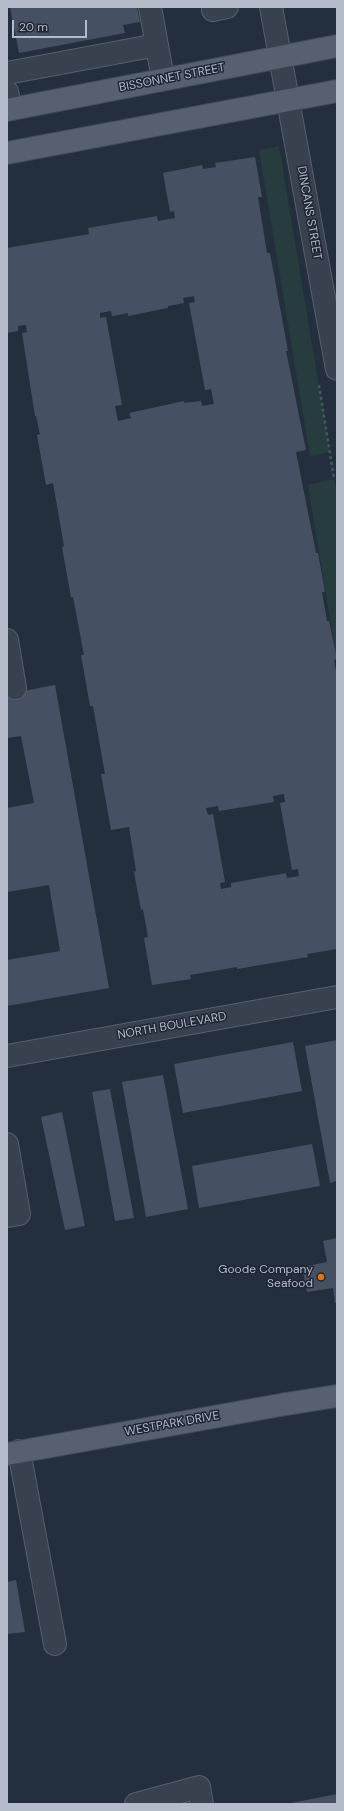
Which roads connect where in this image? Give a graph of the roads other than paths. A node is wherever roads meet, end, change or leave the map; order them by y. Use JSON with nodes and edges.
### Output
{"nodes":[{"id":1,"x":150,"y":7,"type":"edge"},
{"id":2,"x":213,"y":7,"type":"edge"},
{"id":3,"x":227,"y":7,"type":"edge"},
{"id":4,"x":271,"y":7,"type":"edge"},
{"id":5,"x":157,"y":45,"type":"junction"},
{"id":6,"x":337,"y":46,"type":"edge"},
{"id":7,"x":281,"y":56,"type":"junction"},
{"id":8,"x":7,"y":73,"type":"edge"},
{"id":9,"x":163,"y":80,"type":"junction"},
{"id":10,"x":337,"y":91,"type":"edge"},
{"id":11,"x":289,"y":100,"type":"junction"},
{"id":12,"x":8,"y":104,"type":"edge"},
{"id":13,"x":7,"y":153,"type":"edge"},
{"id":14,"x":337,"y":369,"type":"edge"},
{"id":15,"x":7,"y":640,"type":"edge"},
{"id":16,"x":15,"y":688,"type":"dead end"},
{"id":17,"x":337,"y":997,"type":"edge"},
{"id":18,"x":7,"y":1056,"type":"edge"},
{"id":19,"x":7,"y":1144,"type":"edge"},
{"id":20,"x":7,"y":1216,"type":"edge"},
{"id":21,"x":337,"y":1396,"type":"edge"},
{"id":22,"x":13,"y":1452,"type":"edge"},
{"id":23,"x":55,"y":1644,"type":"dead end"},
{"id":24,"x":163,"y":1801,"type":"edge"},
{"id":25,"x":136,"y":1804,"type":"edge"},
{"id":26,"x":202,"y":1804,"type":"edge"}],
"edges":[{"from":1,"to":5,"type":"street"},
{"from":2,"to":3,"type":"street"},
{"from":4,"to":7,"type":"street","name":"DINCANS STREET"},
{"from":5,"to":8,"type":"street"},
{"from":5,"to":9,"type":"street"},
{"from":6,"to":7,"type":"main road","name":"BISSONNET STREET"},
{"from":7,"to":9,"type":"main road","name":"BISSONNET STREET"},
{"from":7,"to":11,"type":"street","name":"DINCANS STREET"},
{"from":9,"to":12,"type":"main road","name":"BISSONNET STREET"},
{"from":10,"to":11,"type":"main road"},
{"from":11,"to":13,"type":"main road"},
{"from":11,"to":14,"type":"street","name":"DINCANS STREET"},
{"from":15,"to":16,"type":"street"},
{"from":17,"to":18,"type":"street","name":"NORTH BOULEVARD"},
{"from":19,"to":20,"type":"street"},
{"from":21,"to":22,"type":"main road","name":"WESTPARK DRIVE"},
{"from":22,"to":23,"type":"street"},
{"from":24,"to":25,"type":"street"},
{"from":24,"to":26,"type":"street"}]}
